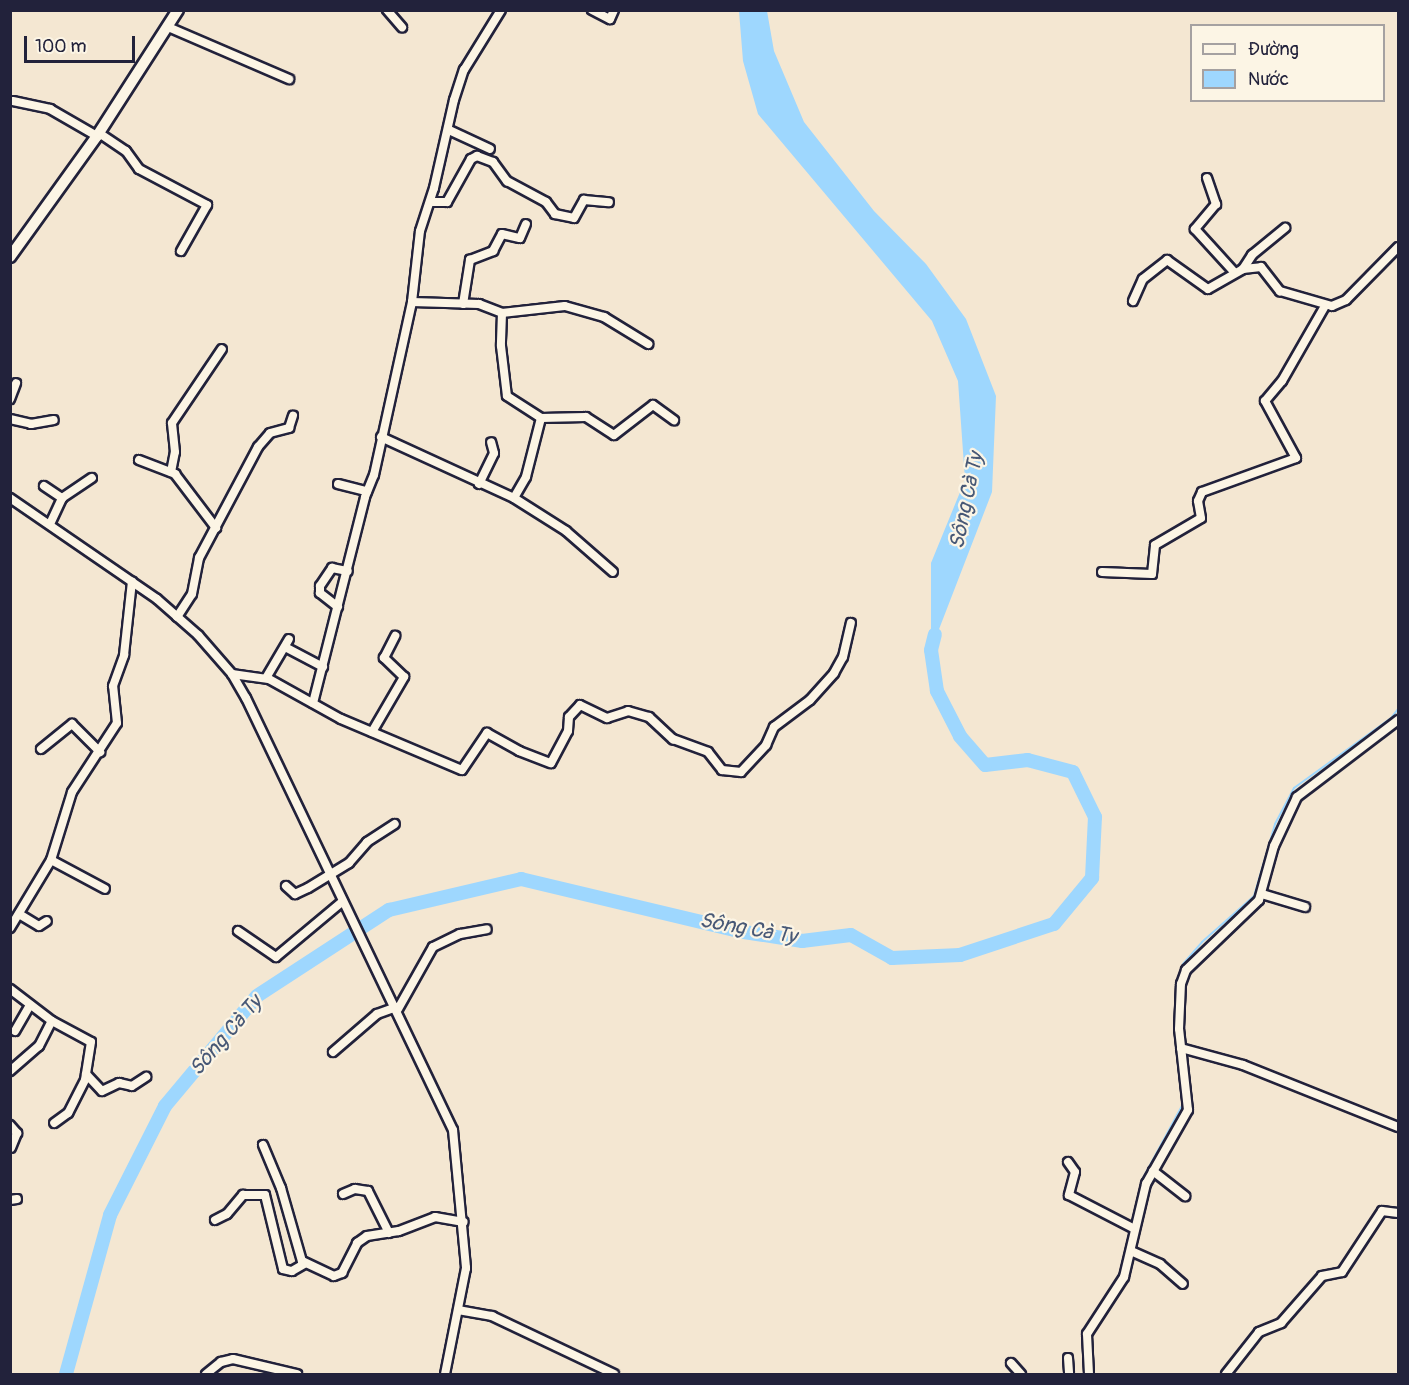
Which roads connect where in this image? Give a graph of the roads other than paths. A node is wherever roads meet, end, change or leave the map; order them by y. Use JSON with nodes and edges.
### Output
{"nodes":[{"id":1,"x":178,"y":10,"type":"edge"},
{"id":2,"x":387,"y":10,"type":"edge"},
{"id":3,"x":501,"y":10,"type":"edge"},
{"id":4,"x":592,"y":10,"type":"edge"},
{"id":5,"x":614,"y":10,"type":"edge"},
{"id":6,"x":168,"y":27,"type":"junction"},
{"id":7,"x":402,"y":27,"type":"dead end"},
{"id":8,"x":289,"y":79,"type":"dead end"},
{"id":9,"x":13,"y":101,"type":"dead end"},
{"id":10,"x":449,"y":130,"type":"junction"},
{"id":11,"x":98,"y":135,"type":"junction"},
{"id":12,"x":490,"y":149,"type":"dead end"},
{"id":13,"x":1207,"y":178,"type":"dead end"},
{"id":14,"x":429,"y":202,"type":"junction"},
{"id":15,"x":609,"y":202,"type":"dead end"},
{"id":16,"x":526,"y":224,"type":"dead end"},
{"id":17,"x":1285,"y":228,"type":"dead end"},
{"id":18,"x":1398,"y":247,"type":"edge"},
{"id":19,"x":181,"y":250,"type":"dead end"},
{"id":20,"x":10,"y":257,"type":"edge"},
{"id":21,"x":1243,"y":269,"type":"junction"},
{"id":22,"x":1235,"y":273,"type":"junction"},
{"id":23,"x":1133,"y":301,"type":"dead end"},
{"id":24,"x":411,"y":302,"type":"junction"},
{"id":25,"x":463,"y":304,"type":"junction"},
{"id":26,"x":1325,"y":306,"type":"junction"},
{"id":27,"x":502,"y":313,"type":"junction"},
{"id":28,"x":648,"y":344,"type":"dead end"},
{"id":29,"x":222,"y":348,"type":"dead end"},
{"id":30,"x":16,"y":383,"type":"dead end"},
{"id":31,"x":10,"y":399,"type":"edge"},
{"id":32,"x":293,"y":416,"type":"dead end"},
{"id":33,"x":541,"y":418,"type":"junction"},
{"id":34,"x":10,"y":420,"type":"edge"},
{"id":35,"x":54,"y":420,"type":"dead end"},
{"id":36,"x":674,"y":420,"type":"dead end"},
{"id":37,"x":381,"y":437,"type":"junction"},
{"id":38,"x":491,"y":442,"type":"dead end"},
{"id":39,"x":139,"y":460,"type":"dead end"},
{"id":40,"x":171,"y":472,"type":"junction"},
{"id":41,"x":92,"y":478,"type":"dead end"},
{"id":42,"x":338,"y":484,"type":"dead end"},
{"id":43,"x":479,"y":484,"type":"junction"},
{"id":44,"x":44,"y":486,"type":"dead end"},
{"id":45,"x":367,"y":490,"type":"junction"},
{"id":46,"x":10,"y":498,"type":"edge"},
{"id":47,"x":62,"y":498,"type":"junction"},
{"id":48,"x":514,"y":498,"type":"junction"},
{"id":49,"x":50,"y":524,"type":"junction"},
{"id":50,"x":216,"y":528,"type":"junction"},
{"id":51,"x":348,"y":571,"type":"junction"},
{"id":52,"x":1102,"y":572,"type":"dead end"},
{"id":53,"x":613,"y":573,"type":"dead end"},
{"id":54,"x":132,"y":581,"type":"junction"},
{"id":55,"x":338,"y":606,"type":"junction"},
{"id":56,"x":177,"y":617,"type":"junction"},
{"id":57,"x":851,"y":623,"type":"dead end"},
{"id":58,"x":395,"y":636,"type":"dead end"},
{"id":59,"x":323,"y":667,"type":"junction"},
{"id":60,"x":232,"y":674,"type":"junction"},
{"id":61,"x":266,"y":678,"type":"junction"},
{"id":62,"x":313,"y":703,"type":"junction"},
{"id":63,"x":1398,"y":720,"type":"edge"},
{"id":64,"x":372,"y":732,"type":"junction"},
{"id":65,"x":41,"y":749,"type":"dead end"},
{"id":66,"x":100,"y":752,"type":"junction"},
{"id":67,"x":395,"y":824,"type":"dead end"},
{"id":68,"x":51,"y":860,"type":"junction"},
{"id":69,"x":330,"y":875,"type":"junction"},
{"id":70,"x":286,"y":886,"type":"dead end"},
{"id":71,"x":105,"y":889,"type":"dead end"},
{"id":72,"x":1262,"y":894,"type":"junction"},
{"id":73,"x":344,"y":903,"type":"junction"},
{"id":74,"x":1305,"y":907,"type":"dead end"},
{"id":75,"x":20,"y":914,"type":"junction"},
{"id":76,"x":47,"y":921,"type":"dead end"},
{"id":77,"x":10,"y":928,"type":"edge"},
{"id":78,"x":487,"y":929,"type":"dead end"},
{"id":79,"x":238,"y":930,"type":"dead end"},
{"id":80,"x":10,"y":989,"type":"edge"},
{"id":81,"x":30,"y":1005,"type":"junction"},
{"id":82,"x":397,"y":1008,"type":"junction"},
{"id":83,"x":52,"y":1021,"type":"junction"},
{"id":84,"x":15,"y":1031,"type":"dead end"},
{"id":85,"x":1181,"y":1048,"type":"junction"},
{"id":86,"x":333,"y":1052,"type":"dead end"},
{"id":87,"x":10,"y":1071,"type":"edge"},
{"id":88,"x":86,"y":1074,"type":"junction"},
{"id":89,"x":146,"y":1077,"type":"dead end"},
{"id":90,"x":54,"y":1123,"type":"dead end"},
{"id":91,"x":10,"y":1125,"type":"edge"},
{"id":92,"x":1398,"y":1127,"type":"edge"},
{"id":93,"x":263,"y":1145,"type":"dead end"},
{"id":94,"x":11,"y":1148,"type":"edge"},
{"id":95,"x":1068,"y":1162,"type":"dead end"},
{"id":96,"x":1153,"y":1171,"type":"junction"},
{"id":97,"x":343,"y":1194,"type":"dead end"},
{"id":98,"x":1185,"y":1196,"type":"dead end"},
{"id":99,"x":1398,"y":1213,"type":"edge"},
{"id":100,"x":215,"y":1221,"type":"dead end"},
{"id":101,"x":464,"y":1222,"type":"junction"},
{"id":102,"x":1131,"y":1227,"type":"junction"},
{"id":103,"x":388,"y":1233,"type":"junction"},
{"id":104,"x":1131,"y":1251,"type":"junction"},
{"id":105,"x":304,"y":1264,"type":"junction"},
{"id":106,"x":1182,"y":1284,"type":"dead end"},
{"id":107,"x":458,"y":1310,"type":"junction"},
{"id":108,"x":1068,"y":1358,"type":"dead end"},
{"id":109,"x":1011,"y":1363,"type":"dead end"},
{"id":110,"x":206,"y":1374,"type":"edge"},
{"id":111,"x":297,"y":1374,"type":"edge"},
{"id":112,"x":444,"y":1374,"type":"edge"},
{"id":113,"x":614,"y":1374,"type":"edge"},
{"id":114,"x":1021,"y":1374,"type":"edge"},
{"id":115,"x":1070,"y":1374,"type":"edge"},
{"id":116,"x":1089,"y":1374,"type":"edge"},
{"id":117,"x":1226,"y":1374,"type":"edge"}],
"edges":[{"from":1,"to":6,"type":"street"},
{"from":2,"to":7,"type":"street"},
{"from":3,"to":10,"type":"street"},
{"from":4,"to":5,"type":"street"},
{"from":6,"to":8,"type":"street"},
{"from":6,"to":11,"type":"street"},
{"from":9,"to":11,"type":"street"},
{"from":10,"to":12,"type":"street"},
{"from":10,"to":14,"type":"street"},
{"from":11,"to":19,"type":"street"},
{"from":11,"to":20,"type":"street"},
{"from":13,"to":22,"type":"street"},
{"from":14,"to":15,"type":"street"},
{"from":14,"to":24,"type":"street"},
{"from":16,"to":25,"type":"street"},
{"from":17,"to":21,"type":"street"},
{"from":18,"to":26,"type":"street"},
{"from":21,"to":22,"type":"street"},
{"from":21,"to":26,"type":"street"},
{"from":22,"to":23,"type":"street"},
{"from":24,"to":25,"type":"street"},
{"from":24,"to":37,"type":"street"},
{"from":25,"to":27,"type":"street"},
{"from":26,"to":52,"type":"street"},
{"from":27,"to":28,"type":"street"},
{"from":27,"to":33,"type":"street"},
{"from":29,"to":40,"type":"street"},
{"from":30,"to":31,"type":"street"},
{"from":32,"to":50,"type":"street"},
{"from":33,"to":36,"type":"street"},
{"from":33,"to":48,"type":"street"},
{"from":34,"to":35,"type":"street"},
{"from":37,"to":43,"type":"street"},
{"from":37,"to":45,"type":"street"},
{"from":38,"to":43,"type":"street"},
{"from":39,"to":40,"type":"street"},
{"from":40,"to":50,"type":"street"},
{"from":41,"to":47,"type":"street"},
{"from":42,"to":45,"type":"street"},
{"from":43,"to":48,"type":"street"},
{"from":44,"to":47,"type":"street"},
{"from":45,"to":51,"type":"street"},
{"from":46,"to":49,"type":"street"},
{"from":47,"to":49,"type":"street"},
{"from":48,"to":53,"type":"street"},
{"from":49,"to":54,"type":"street"},
{"from":50,"to":56,"type":"street"},
{"from":51,"to":55,"type":"street"},
{"from":51,"to":55,"type":"street"},
{"from":54,"to":56,"type":"street"},
{"from":54,"to":66,"type":"street"},
{"from":55,"to":59,"type":"street"},
{"from":56,"to":60,"type":"street"},
{"from":57,"to":64,"type":"street"},
{"from":58,"to":64,"type":"street"},
{"from":59,"to":61,"type":"street"},
{"from":59,"to":62,"type":"street"},
{"from":60,"to":61,"type":"street"},
{"from":60,"to":69,"type":"street"},
{"from":61,"to":62,"type":"street"},
{"from":62,"to":64,"type":"street"},
{"from":63,"to":72,"type":"street"},
{"from":65,"to":66,"type":"street"},
{"from":66,"to":68,"type":"street"},
{"from":67,"to":69,"type":"street"},
{"from":68,"to":71,"type":"street"},
{"from":68,"to":75,"type":"street"},
{"from":69,"to":70,"type":"street"},
{"from":69,"to":73,"type":"street"},
{"from":72,"to":74,"type":"street"},
{"from":72,"to":85,"type":"street"},
{"from":73,"to":79,"type":"street"},
{"from":73,"to":82,"type":"street"},
{"from":75,"to":76,"type":"street"},
{"from":75,"to":77,"type":"street"},
{"from":78,"to":82,"type":"street"},
{"from":80,"to":81,"type":"street"},
{"from":81,"to":83,"type":"street"},
{"from":81,"to":84,"type":"street"},
{"from":82,"to":86,"type":"street"},
{"from":82,"to":101,"type":"street"},
{"from":83,"to":87,"type":"street"},
{"from":83,"to":88,"type":"street"},
{"from":85,"to":92,"type":"street"},
{"from":85,"to":96,"type":"street"},
{"from":88,"to":89,"type":"street"},
{"from":88,"to":90,"type":"street"},
{"from":91,"to":94,"type":"street"},
{"from":93,"to":105,"type":"street"},
{"from":95,"to":102,"type":"street"},
{"from":96,"to":98,"type":"street"},
{"from":96,"to":102,"type":"street"},
{"from":97,"to":103,"type":"street"},
{"from":99,"to":117,"type":"street"},
{"from":100,"to":105,"type":"street"},
{"from":101,"to":103,"type":"street"},
{"from":101,"to":107,"type":"street"},
{"from":102,"to":104,"type":"street"},
{"from":103,"to":105,"type":"street"},
{"from":104,"to":106,"type":"street"},
{"from":104,"to":116,"type":"street"},
{"from":107,"to":112,"type":"street"},
{"from":107,"to":113,"type":"street"},
{"from":108,"to":115,"type":"street"},
{"from":109,"to":114,"type":"street"},
{"from":110,"to":111,"type":"street"}]}
